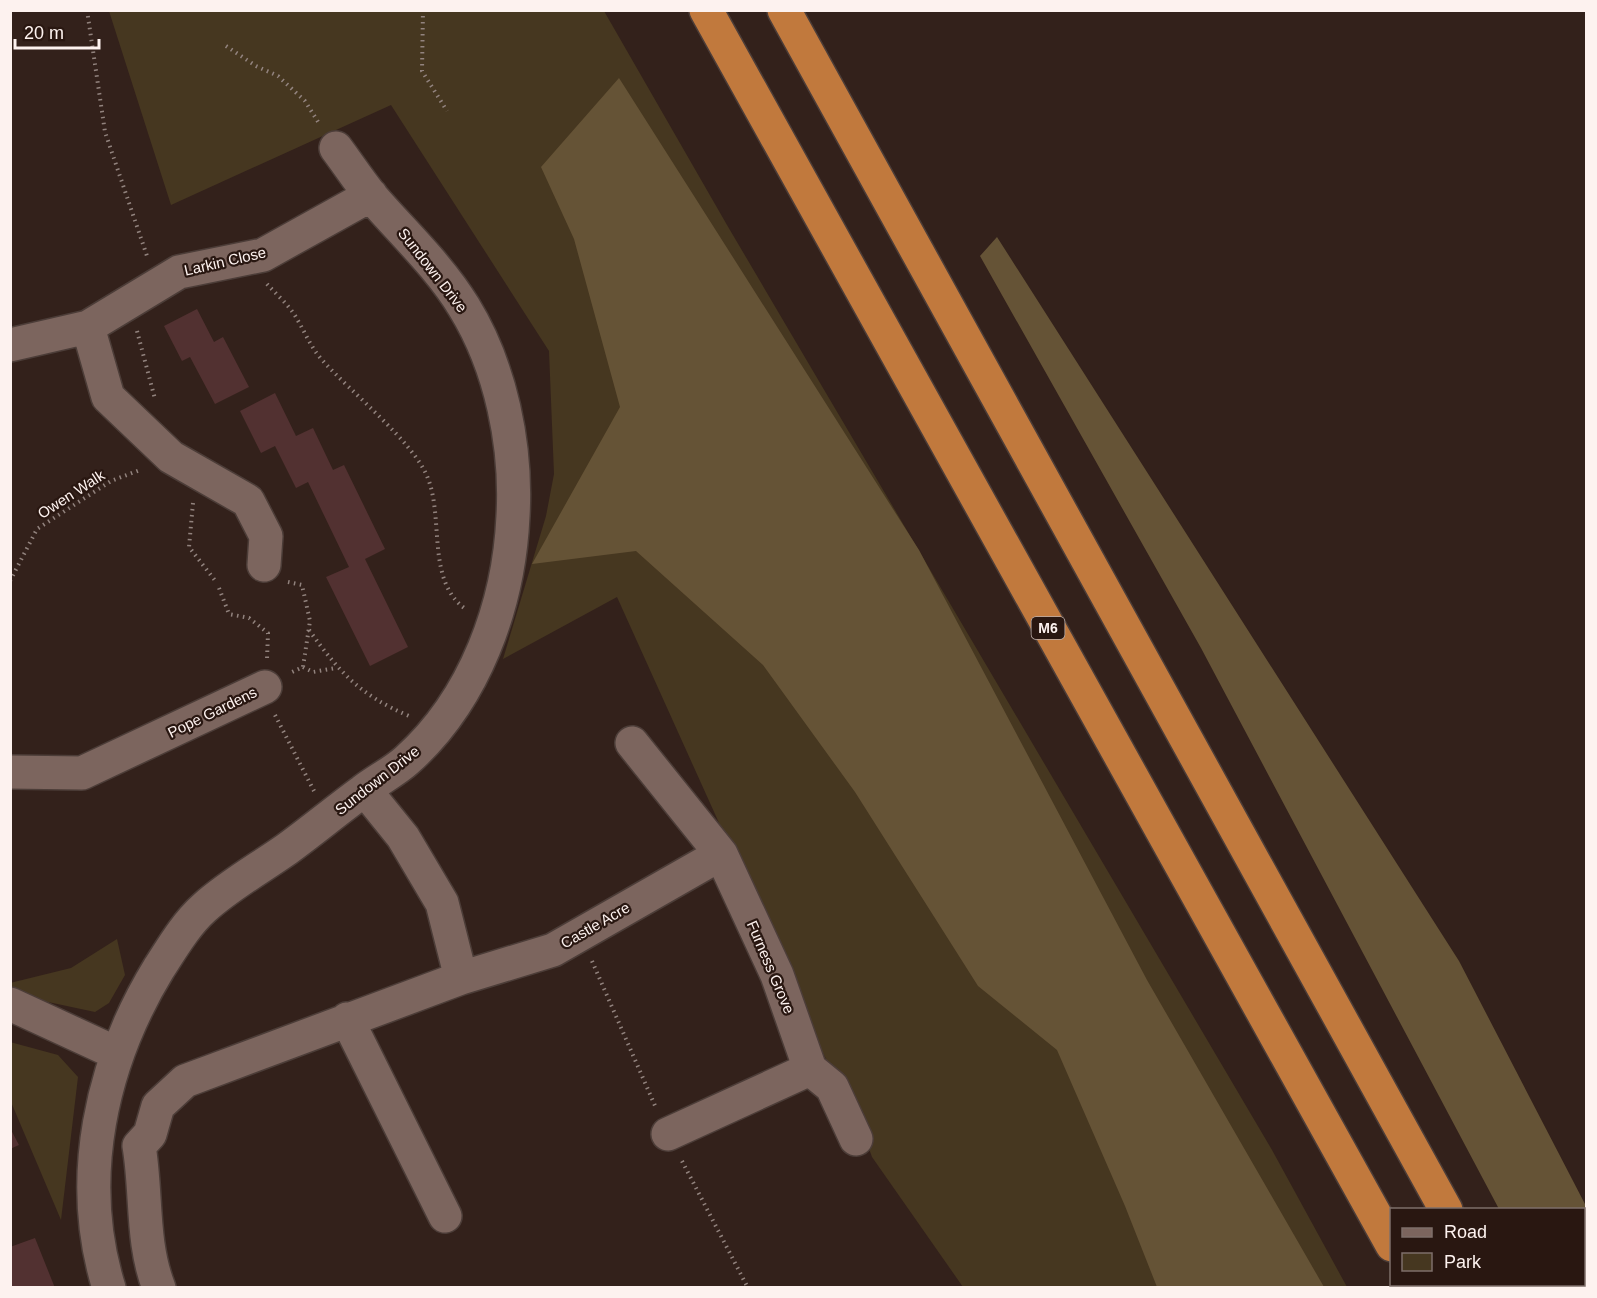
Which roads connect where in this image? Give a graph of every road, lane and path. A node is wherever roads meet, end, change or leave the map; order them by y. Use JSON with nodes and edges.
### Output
{"nodes":[{"id":1,"x":87,"y":10,"type":"edge"},
{"id":2,"x":423,"y":10,"type":"edge"},
{"id":3,"x":706,"y":10,"type":"edge"},
{"id":4,"x":784,"y":10,"type":"edge"},
{"id":5,"x":226,"y":46,"type":"dead end"},
{"id":6,"x":447,"y":111,"type":"dead end"},
{"id":7,"x":336,"y":148,"type":"joint"},
{"id":8,"x":371,"y":195,"type":"junction"},
{"id":9,"x":245,"y":259,"type":"junction"},
{"id":10,"x":157,"y":285,"type":"junction"},
{"id":11,"x":135,"y":322,"type":"dead end"},
{"id":12,"x":88,"y":327,"type":"junction"},
{"id":13,"x":10,"y":345,"type":"edge"},
{"id":14,"x":156,"y":402,"type":"dead end"},
{"id":15,"x":171,"y":457,"type":"junction"},
{"id":16,"x":194,"y":498,"type":"dead end"},
{"id":17,"x":271,"y":560,"type":"joint"},
{"id":18,"x":10,"y":581,"type":"edge"},
{"id":19,"x":217,"y":583,"type":"dead end"},
{"id":20,"x":493,"y":627,"type":"junction"},
{"id":21,"x":309,"y":630,"type":"junction"},
{"id":22,"x":303,"y":667,"type":"junction"},
{"id":23,"x":336,"y":668,"type":"junction"},
{"id":24,"x":265,"y":687,"type":"joint"},
{"id":25,"x":438,"y":729,"type":"junction"},
{"id":26,"x":632,"y":743,"type":"dead end"},
{"id":27,"x":10,"y":772,"type":"edge"},
{"id":28,"x":365,"y":790,"type":"junction"},
{"id":29,"x":721,"y":854,"type":"junction"},
{"id":30,"x":580,"y":933,"type":"junction"},
{"id":31,"x":461,"y":978,"type":"junction"},
{"id":32,"x":10,"y":1004,"type":"edge"},
{"id":33,"x":347,"y":1019,"type":"junction"},
{"id":34,"x":116,"y":1053,"type":"junction"},
{"id":35,"x":810,"y":1069,"type":"junction"},
{"id":36,"x":668,"y":1134,"type":"junction"},
{"id":37,"x":856,"y":1139,"type":"dead end"},
{"id":38,"x":1445,"y":1208,"type":"edge"},
{"id":39,"x":445,"y":1216,"type":"dead end"},
{"id":40,"x":1390,"y":1241,"type":"edge"},
{"id":41,"x":110,"y":1287,"type":"edge"},
{"id":42,"x":159,"y":1287,"type":"edge"},
{"id":43,"x":748,"y":1287,"type":"edge"}],
"edges":[{"from":1,"to":10,"type":"path"},
{"from":2,"to":6,"type":"path"},
{"from":3,"to":40,"type":"highway","number":"M6"},
{"from":4,"to":38,"type":"highway"},
{"from":5,"to":7,"type":"path"},
{"from":7,"to":8,"type":"street","name":"Sundown Drive"},
{"from":8,"to":9,"type":"street","name":"Larkin Close"},
{"from":8,"to":20,"type":"street","name":"Sundown Drive"},
{"from":9,"to":10,"type":"street","name":"Larkin Close"},
{"from":9,"to":20,"type":"path"},
{"from":10,"to":12,"type":"street","name":"Larkin Close"},
{"from":11,"to":14,"type":"path"},
{"from":12,"to":13,"type":"street","name":"Larkin Close"},
{"from":12,"to":15,"type":"street"},
{"from":15,"to":17,"type":"street"},
{"from":15,"to":18,"type":"path","name":"Owen Walk"},
{"from":16,"to":19,"type":"path"},
{"from":17,"to":21,"type":"path"},
{"from":20,"to":25,"type":"street","name":"Sundown Drive"},
{"from":21,"to":22,"type":"path"},
{"from":21,"to":23,"type":"path"},
{"from":22,"to":23,"type":"path"},
{"from":22,"to":24,"type":"path","name":"Pope Gardens"},
{"from":23,"to":25,"type":"path"},
{"from":24,"to":27,"type":"street","name":"Pope Gardens"},
{"from":25,"to":28,"type":"street","name":"Sundown Drive"},
{"from":26,"to":29,"type":"street","name":"Furness Grove"},
{"from":28,"to":31,"type":"street"},
{"from":28,"to":34,"type":"street","name":"Sundown Drive"},
{"from":29,"to":30,"type":"street","name":"Castle Acre"},
{"from":29,"to":35,"type":"street","name":"Furness Grove"},
{"from":30,"to":31,"type":"street","name":"Castle Acre"},
{"from":30,"to":36,"type":"path"},
{"from":31,"to":33,"type":"street","name":"Castle Acre"},
{"from":32,"to":34,"type":"street"},
{"from":33,"to":39,"type":"street"},
{"from":33,"to":42,"type":"street","name":"Castle Acre"},
{"from":34,"to":41,"type":"street","name":"Sundown Drive"},
{"from":35,"to":36,"type":"street"},
{"from":35,"to":37,"type":"street"},
{"from":36,"to":43,"type":"path"}]}
